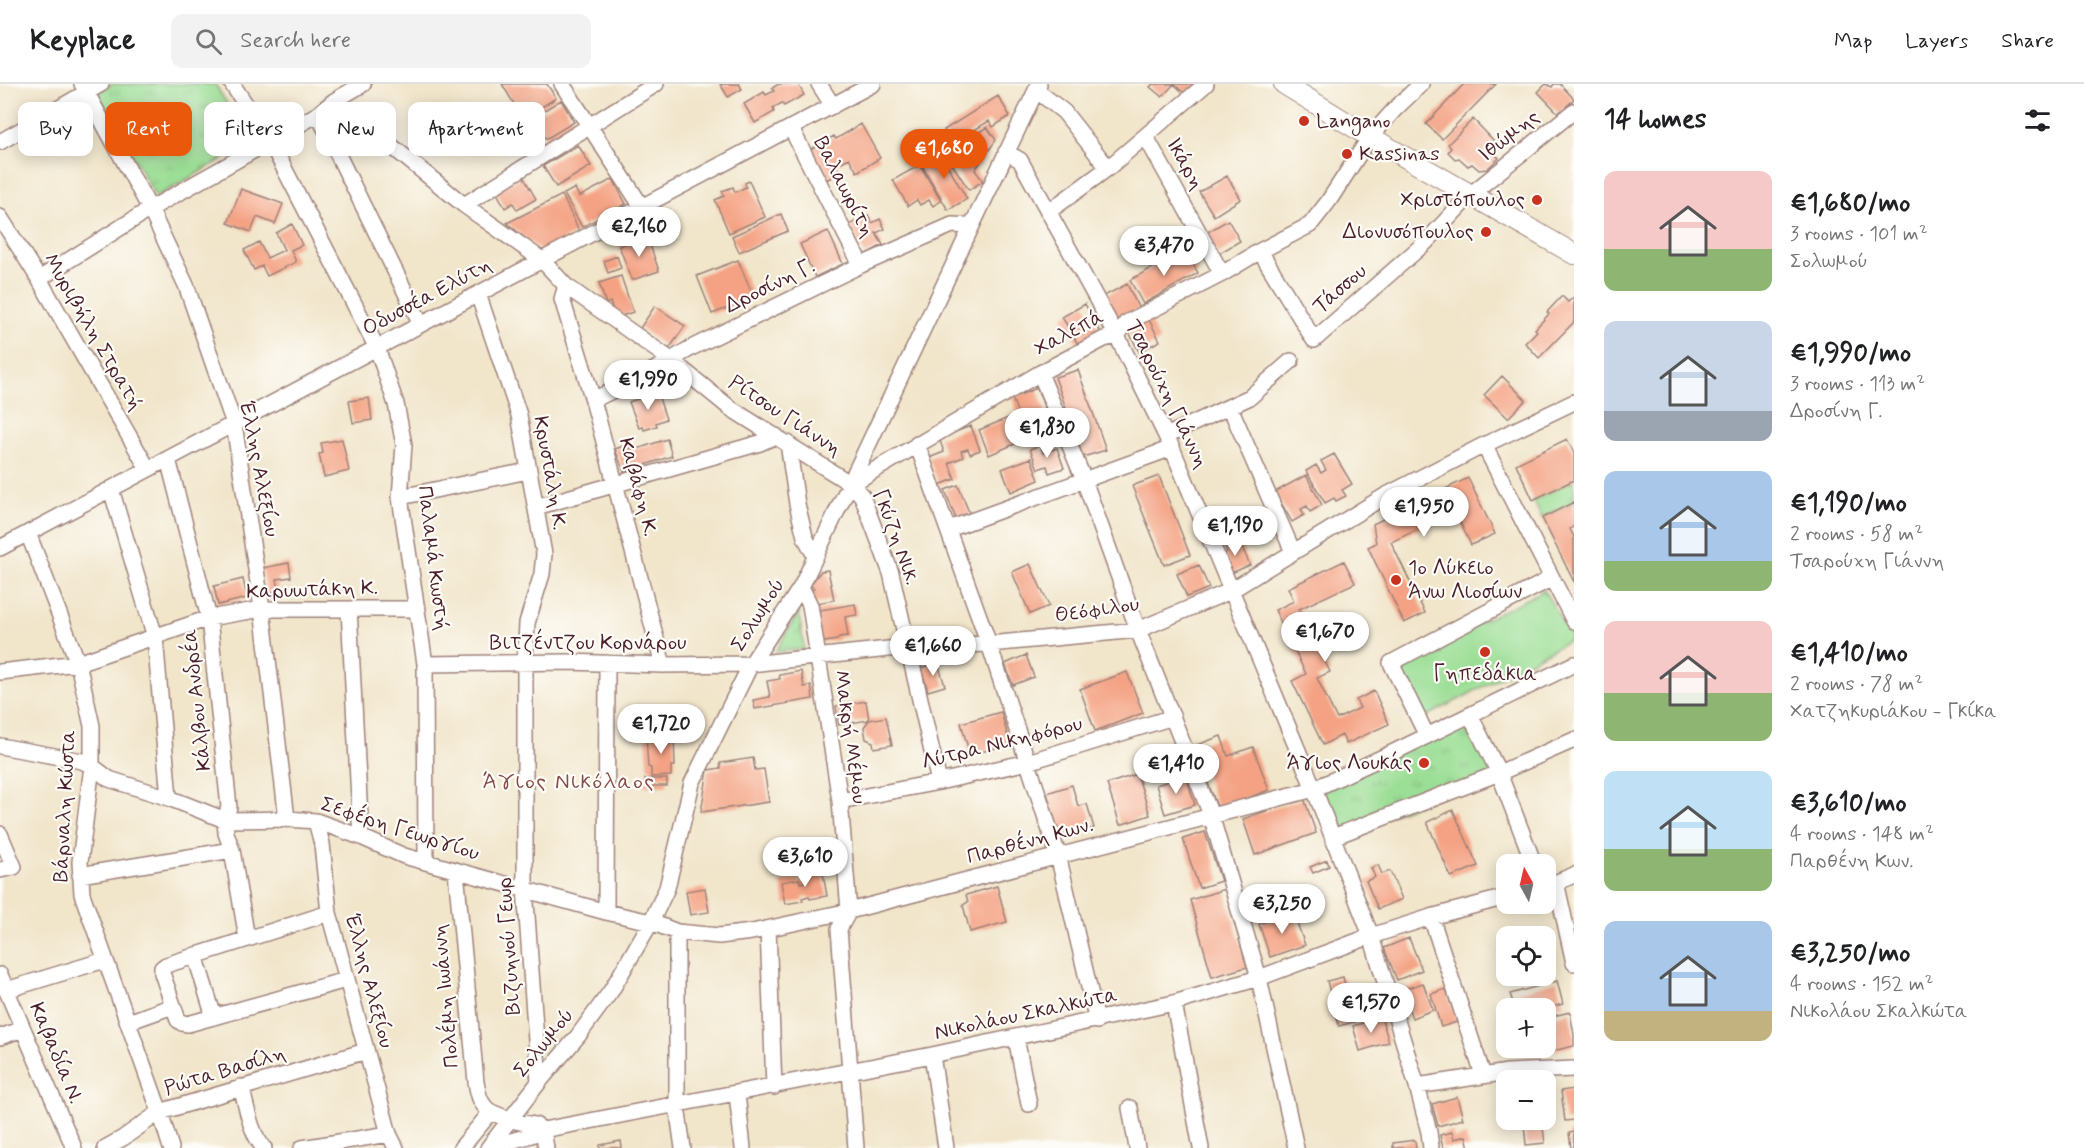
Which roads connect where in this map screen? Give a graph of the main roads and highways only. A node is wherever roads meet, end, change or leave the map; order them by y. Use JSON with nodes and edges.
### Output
{"nodes":[{"id":1,"x":1284,"y":84,"type":"edge"},
{"id":2,"x":1574,"y":254,"type":"edge"}],
"edges":[{"from":1,"to":2,"type":"main road"}]}
